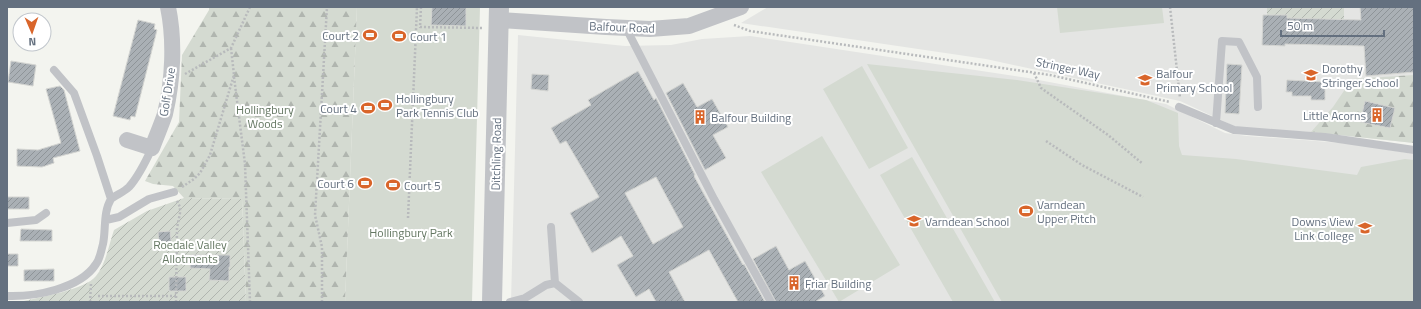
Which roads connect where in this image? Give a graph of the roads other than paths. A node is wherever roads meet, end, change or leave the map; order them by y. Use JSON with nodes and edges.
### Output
{"nodes":[{"id":1,"x":168,"y":7,"type":"edge"},
{"id":2,"x":741,"y":7,"type":"edge"},
{"id":3,"x":499,"y":18,"type":"edge"},
{"id":4,"x":626,"y":28,"type":"junction"},
{"id":5,"x":54,"y":70,"type":"dead end"},
{"id":6,"x":1177,"y":106,"type":"road end"},
{"id":7,"x":1258,"y":108,"type":"dead end"},
{"id":8,"x":1216,"y":123,"type":"junction"},
{"id":9,"x":127,"y":140,"type":"dead end"},
{"id":10,"x":152,"y":148,"type":"junction"},
{"id":11,"x":1414,"y":150,"type":"edge"},
{"id":12,"x":174,"y":192,"type":"road end"},
{"id":13,"x":111,"y":200,"type":"junction"},
{"id":14,"x":46,"y":213,"type":"dead end"},
{"id":15,"x":106,"y":220,"type":"junction"},
{"id":16,"x":7,"y":223,"type":"edge"},
{"id":17,"x":551,"y":227,"type":"dead end"},
{"id":18,"x":555,"y":283,"type":"junction"},
{"id":19,"x":7,"y":296,"type":"edge"},
{"id":20,"x":492,"y":302,"type":"edge"},
{"id":21,"x":510,"y":302,"type":"edge"},
{"id":22,"x":579,"y":302,"type":"edge"},
{"id":23,"x":771,"y":302,"type":"edge"}],
"edges":[{"from":1,"to":10,"type":"street","name":"Golf Drive"},
{"from":2,"to":4,"type":"street","name":"Balfour Road"},
{"from":3,"to":4,"type":"street","name":"Balfour Road"},
{"from":3,"to":20,"type":"street","name":"Ditchling Road"},
{"from":4,"to":23,"type":"lane"},
{"from":5,"to":13,"type":"lane"},
{"from":6,"to":8,"type":"lane"},
{"from":7,"to":8,"type":"lane"},
{"from":8,"to":11,"type":"lane"},
{"from":9,"to":10,"type":"street"},
{"from":10,"to":13,"type":"lane"},
{"from":12,"to":15,"type":"lane"},
{"from":13,"to":15,"type":"lane"},
{"from":14,"to":16,"type":"lane"},
{"from":15,"to":19,"type":"lane"},
{"from":17,"to":18,"type":"lane"},
{"from":18,"to":21,"type":"lane"},
{"from":18,"to":22,"type":"lane"}]}
